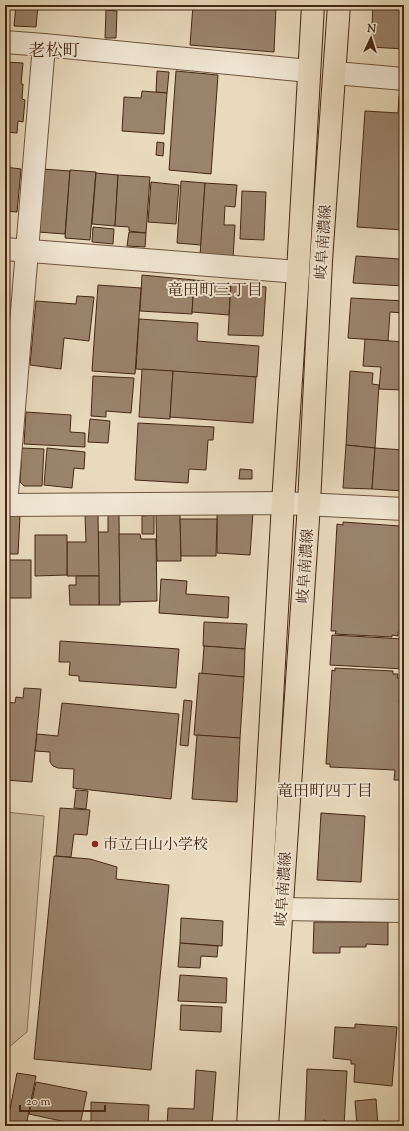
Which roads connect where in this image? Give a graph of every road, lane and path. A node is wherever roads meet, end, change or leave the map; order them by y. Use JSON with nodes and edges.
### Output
{"nodes":[{"id":1,"x":313,"y":5,"type":"edge"},
{"id":2,"x":339,"y":5,"type":"edge"},
{"id":3,"x":5,"y":42,"type":"edge"},
{"id":4,"x":44,"y":44,"type":"junction"},
{"id":5,"x":309,"y":71,"type":"junction"},
{"id":6,"x":335,"y":73,"type":"junction"},
{"id":7,"x":404,"y":79,"type":"edge"},
{"id":8,"x":5,"y":249,"type":"edge"},
{"id":9,"x":27,"y":250,"type":"junction"},
{"id":10,"x":298,"y":272,"type":"junction"},
{"id":11,"x":283,"y":503,"type":"junction"},
{"id":12,"x":309,"y":504,"type":"junction"},
{"id":13,"x":5,"y":506,"type":"edge"},
{"id":14,"x":404,"y":509,"type":"edge"},
{"id":15,"x":281,"y":909,"type":"junction"},
{"id":16,"x":404,"y":911,"type":"edge"},
{"id":17,"x":248,"y":1126,"type":"edge"},
{"id":18,"x":267,"y":1126,"type":"edge"}],
"edges":[{"from":1,"to":5,"type":"main road","name":"岐阜南濃線"},
{"from":2,"to":6,"type":"main road","name":"岐阜南濃線"},
{"from":3,"to":4,"type":"street"},
{"from":4,"to":5,"type":"street"},
{"from":4,"to":9,"type":"street"},
{"from":5,"to":10,"type":"main road","name":"岐阜南濃線"},
{"from":6,"to":7,"type":"street"},
{"from":6,"to":12,"type":"main road","name":"岐阜南濃線"},
{"from":8,"to":9,"type":"street"},
{"from":9,"to":10,"type":"street"},
{"from":9,"to":13,"type":"street"},
{"from":10,"to":11,"type":"main road","name":"岐阜南濃線"},
{"from":11,"to":12,"type":"street"},
{"from":11,"to":13,"type":"street"},
{"from":11,"to":17,"type":"main road","name":"岐阜南濃線"},
{"from":12,"to":14,"type":"street"},
{"from":12,"to":15,"type":"main road","name":"岐阜南濃線"},
{"from":15,"to":16,"type":"street"},
{"from":15,"to":18,"type":"main road","name":"岐阜南濃線"}]}
